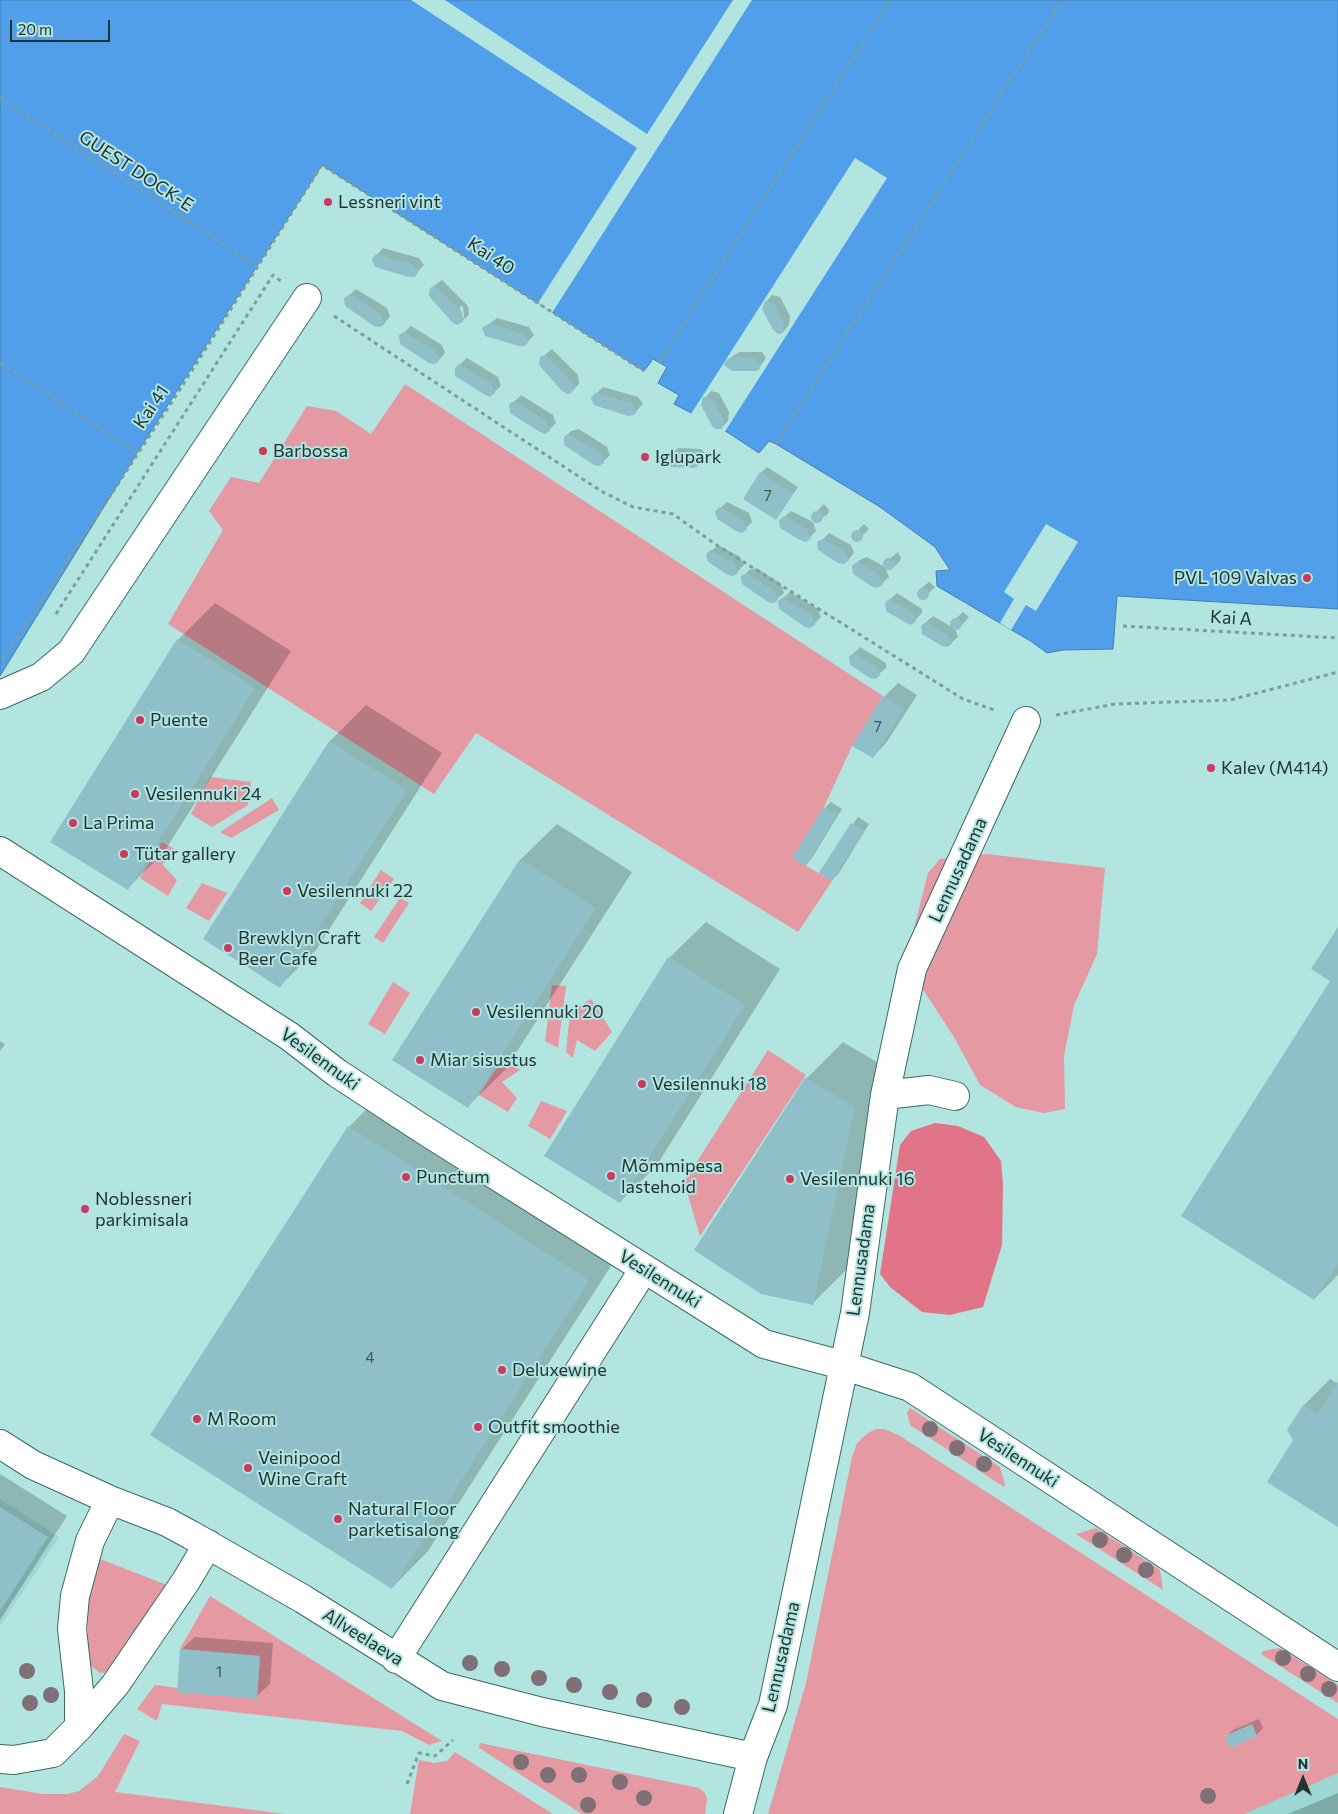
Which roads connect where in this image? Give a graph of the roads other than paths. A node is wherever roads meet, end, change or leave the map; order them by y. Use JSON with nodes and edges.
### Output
{"nodes":[{"id":1,"x":307,"y":298,"type":"road end"},
{"id":2,"x":0,"y":695,"type":"edge"},
{"id":3,"x":1026,"y":721,"type":"road end"},
{"id":4,"x":3,"y":858,"type":"edge"},
{"id":5,"x":885,"y":1095,"type":"junction"},
{"id":6,"x":955,"y":1096,"type":"dead end"},
{"id":7,"x":644,"y":1269,"type":"junction"},
{"id":8,"x":842,"y":1364,"type":"junction"},
{"id":9,"x":0,"y":1444,"type":"edge"},
{"id":10,"x":110,"y":1500,"type":"junction"},
{"id":11,"x":208,"y":1544,"type":"junction"},
{"id":12,"x":396,"y":1659,"type":"junction"},
{"id":13,"x":1338,"y":1667,"type":"edge"},
{"id":14,"x":79,"y":1727,"type":"junction"},
{"id":15,"x":753,"y":1757,"type":"junction"},
{"id":16,"x":0,"y":1759,"type":"edge"},
{"id":17,"x":738,"y":1814,"type":"edge"}],
"edges":[{"from":1,"to":2,"type":"street"},
{"from":3,"to":5,"type":"street","name":"Lennusadama"},
{"from":4,"to":7,"type":"street","name":"Vesilennuki"},
{"from":5,"to":6,"type":"street"},
{"from":5,"to":8,"type":"street","name":"Lennusadama"},
{"from":7,"to":8,"type":"street","name":"Vesilennuki"},
{"from":7,"to":12,"type":"street"},
{"from":8,"to":13,"type":"street","name":"Vesilennuki"},
{"from":8,"to":15,"type":"street","name":"Lennusadama"},
{"from":9,"to":10,"type":"street","name":"Allveelaeva"},
{"from":10,"to":11,"type":"street","name":"Allveelaeva"},
{"from":10,"to":14,"type":"street"},
{"from":11,"to":12,"type":"street","name":"Allveelaeva"},
{"from":11,"to":14,"type":"street"},
{"from":12,"to":15,"type":"street","name":"Allveelaeva"},
{"from":14,"to":16,"type":"street"},
{"from":15,"to":17,"type":"street","name":"Lennusadama"}]}
